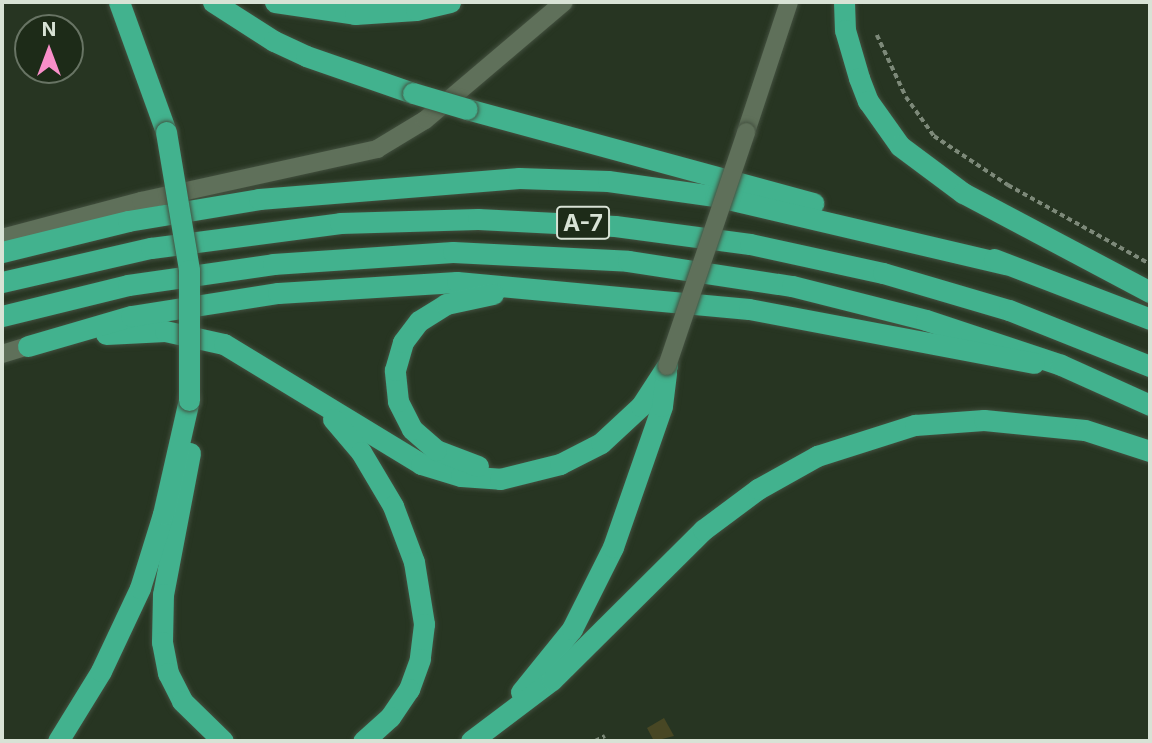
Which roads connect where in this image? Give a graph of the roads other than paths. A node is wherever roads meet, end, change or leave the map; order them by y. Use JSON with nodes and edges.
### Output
{"nodes":[{"id":1,"x":119,"y":2,"type":"edge"},
{"id":2,"x":213,"y":2,"type":"edge"},
{"id":3,"x":275,"y":2,"type":"edge"},
{"id":4,"x":450,"y":2,"type":"edge"},
{"id":5,"x":564,"y":2,"type":"edge"},
{"id":6,"x":789,"y":2,"type":"edge"},
{"id":7,"x":844,"y":2,"type":"edge"},
{"id":8,"x":2,"y":238,"type":"edge"},
{"id":9,"x":2,"y":251,"type":"edge"},
{"id":10,"x":1006,"y":264,"type":"junction"},
{"id":11,"x":2,"y":282,"type":"edge"},
{"id":12,"x":530,"y":290,"type":"junction"},
{"id":13,"x":1150,"y":292,"type":"edge"},
{"id":14,"x":2,"y":316,"type":"edge"},
{"id":15,"x":1150,"y":319,"type":"edge"},
{"id":16,"x":1076,"y":335,"type":"junction"},
{"id":17,"x":28,"y":346,"type":"junction"},
{"id":18,"x":2,"y":354,"type":"edge"},
{"id":19,"x":1150,"y":360,"type":"edge"},
{"id":20,"x":1061,"y":365,"type":"junction"},
{"id":21,"x":667,"y":366,"type":"junction"},
{"id":22,"x":1150,"y":366,"type":"edge"},
{"id":23,"x":306,"y":394,"type":"junction"},
{"id":24,"x":189,"y":400,"type":"junction"},
{"id":25,"x":1150,"y":405,"type":"edge"},
{"id":26,"x":1150,"y":451,"type":"edge"},
{"id":27,"x":560,"y":464,"type":"junction"},
{"id":28,"x":58,"y":741,"type":"edge"},
{"id":29,"x":223,"y":741,"type":"edge"},
{"id":30,"x":363,"y":741,"type":"edge"},
{"id":31,"x":470,"y":741,"type":"edge"}],
"edges":[{"from":1,"to":24,"type":"highway","bridge":true},
{"from":2,"to":10,"type":"highway","bridge":true},
{"from":3,"to":4,"type":"highway"},
{"from":5,"to":8,"type":"street"},
{"from":6,"to":21,"type":"street","bridge":true},
{"from":7,"to":13,"type":"highway"},
{"from":9,"to":10,"type":"highway"},
{"from":10,"to":15,"type":"highway"},
{"from":11,"to":16,"type":"highway","number":"A-7"},
{"from":12,"to":17,"type":"highway"},
{"from":12,"to":20,"type":"highway"},
{"from":12,"to":27,"type":"highway"},
{"from":14,"to":20,"type":"highway","number":"A-7"},
{"from":16,"to":19,"type":"highway"},
{"from":16,"to":22,"type":"highway","number":"A-7"},
{"from":17,"to":18,"type":"street"},
{"from":17,"to":23,"type":"highway"},
{"from":20,"to":25,"type":"highway","number":"A-7"},
{"from":21,"to":27,"type":"highway"},
{"from":21,"to":31,"type":"highway"},
{"from":23,"to":27,"type":"highway"},
{"from":23,"to":30,"type":"highway"},
{"from":24,"to":28,"type":"highway"},
{"from":24,"to":29,"type":"highway"},
{"from":26,"to":31,"type":"highway"}]}
